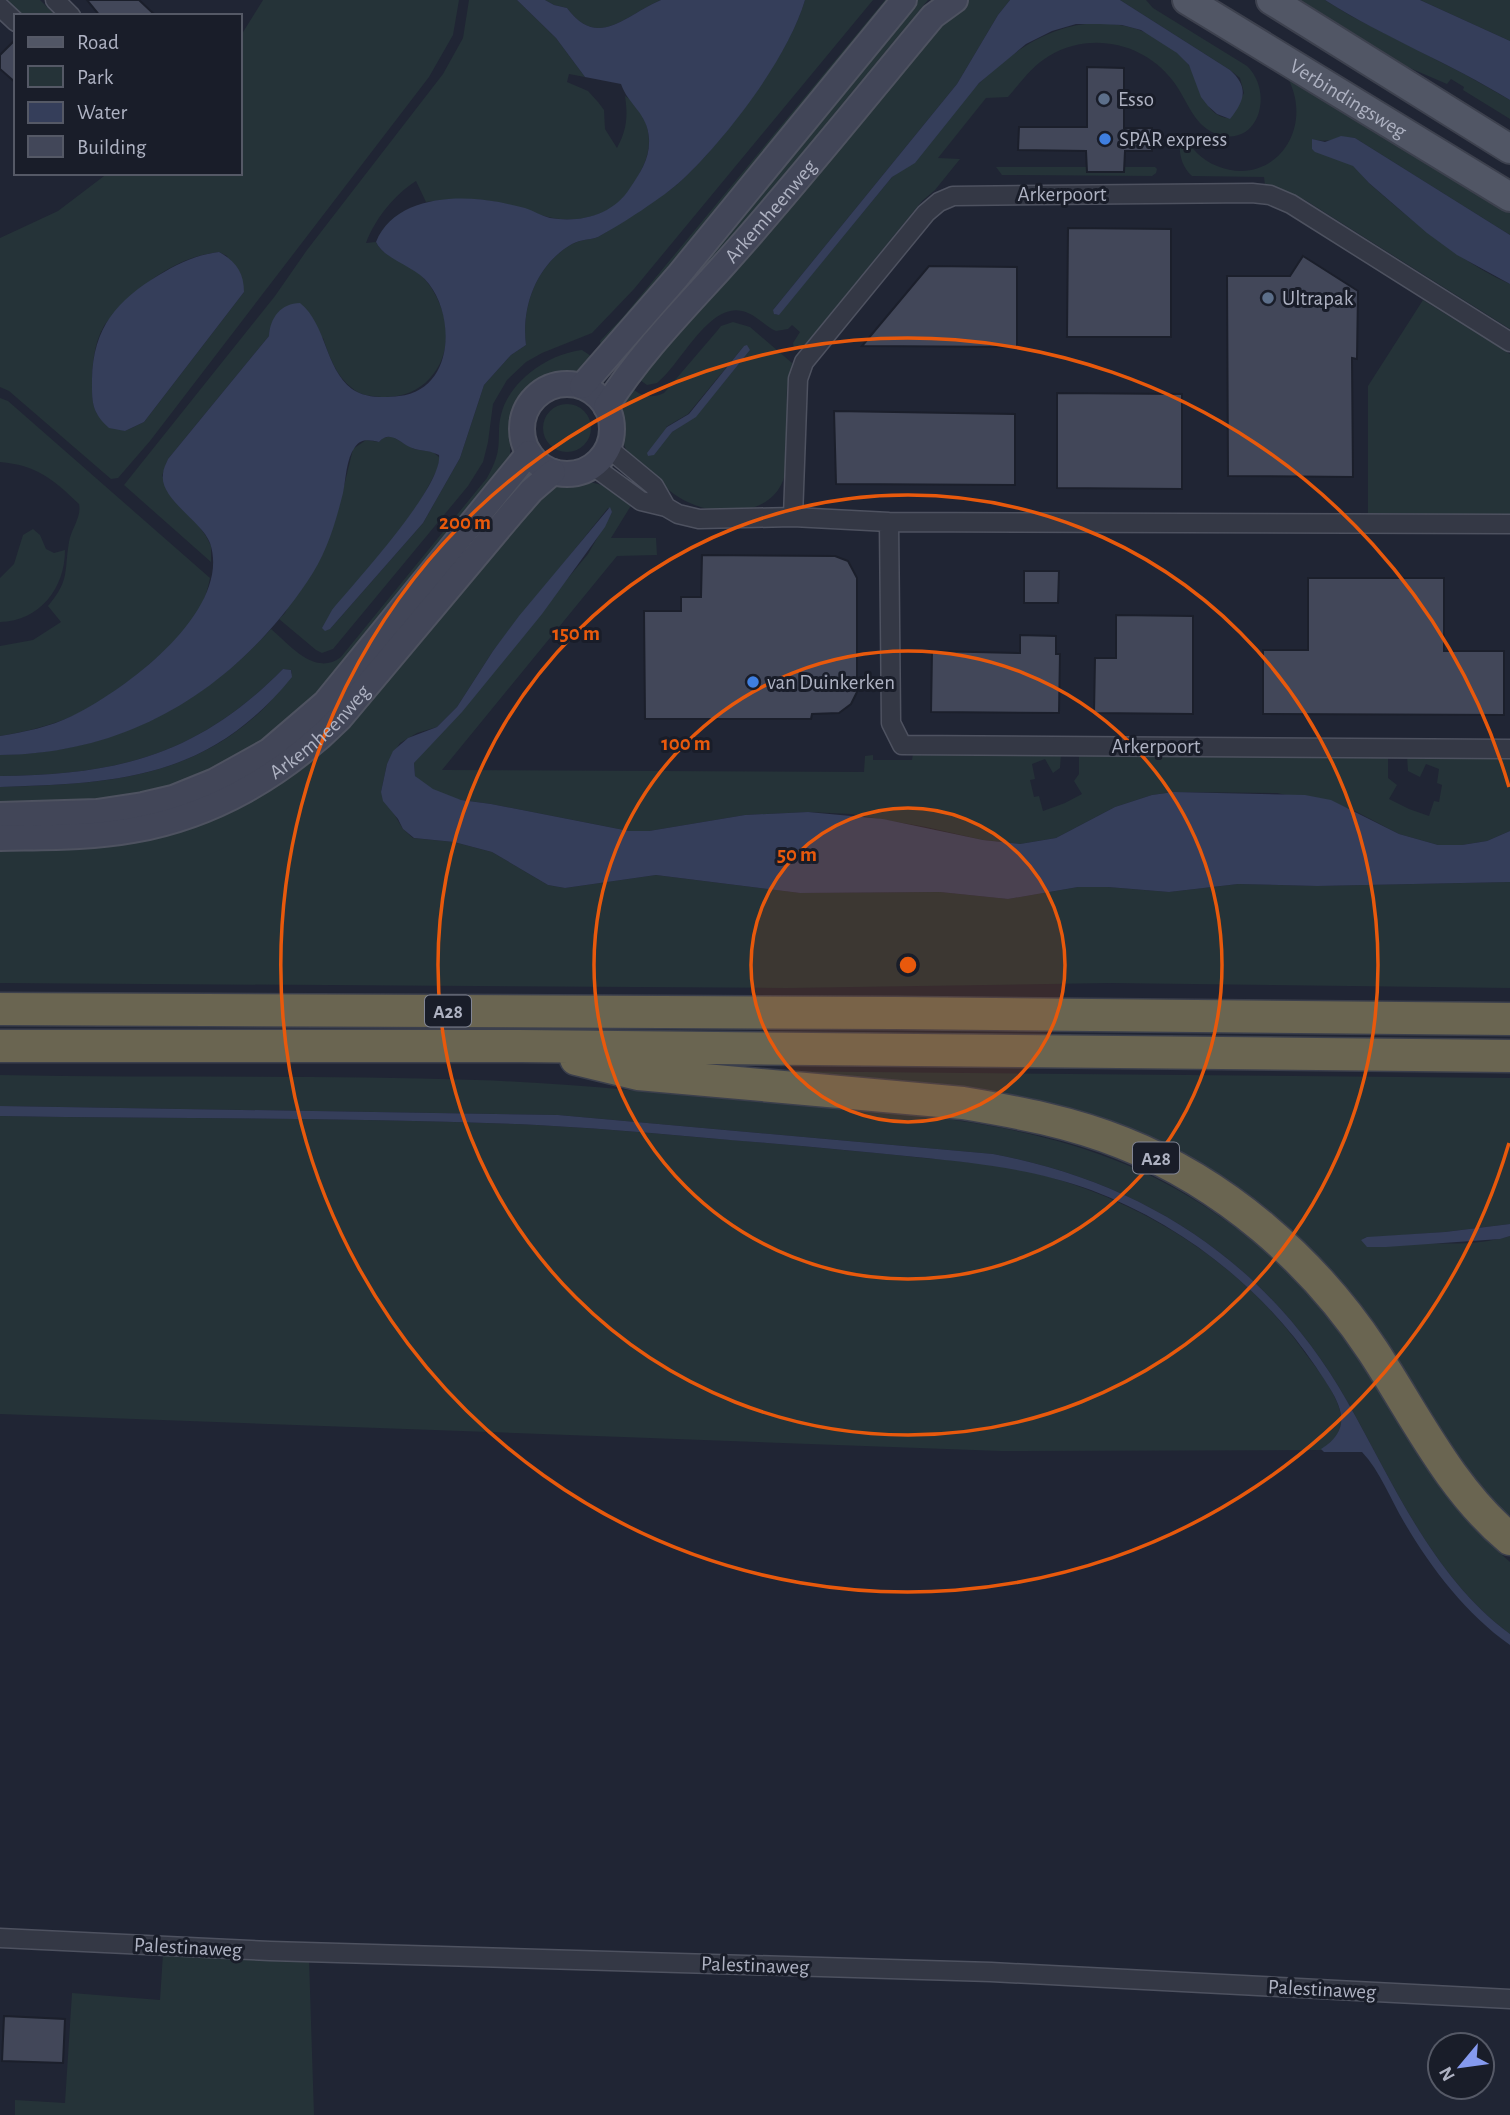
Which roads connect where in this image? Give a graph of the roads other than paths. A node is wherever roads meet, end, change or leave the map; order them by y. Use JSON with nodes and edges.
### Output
{"nodes":[{"id":1,"x":55,"y":0,"type":"edge"},
{"id":2,"x":904,"y":0,"type":"edge"},
{"id":3,"x":955,"y":0,"type":"edge"},
{"id":4,"x":1187,"y":0,"type":"edge"},
{"id":5,"x":1271,"y":0,"type":"edge"},
{"id":6,"x":0,"y":7,"type":"edge"},
{"id":7,"x":936,"y":8,"type":"edge"},
{"id":8,"x":69,"y":14,"type":"edge"},
{"id":9,"x":14,"y":20,"type":"edge"},
{"id":10,"x":1510,"y":149,"type":"edge"},
{"id":11,"x":1510,"y":197,"type":"edge"},
{"id":12,"x":1510,"y":342,"type":"edge"},
{"id":13,"x":582,"y":386,"type":"junction"},
{"id":14,"x":606,"y":407,"type":"junction"},
{"id":15,"x":529,"y":453,"type":"junction"},
{"id":16,"x":600,"y":457,"type":"junction"},
{"id":17,"x":553,"y":472,"type":"junction"},
{"id":18,"x":793,"y":517,"type":"junction"},
{"id":19,"x":889,"y":522,"type":"junction"},
{"id":20,"x":1510,"y":524,"type":"edge"},
{"id":21,"x":1510,"y":748,"type":"edge"},
{"id":22,"x":0,"y":815,"type":"edge"},
{"id":23,"x":0,"y":838,"type":"edge"},
{"id":24,"x":0,"y":1009,"type":"edge"},
{"id":25,"x":1510,"y":1019,"type":"edge"},
{"id":26,"x":0,"y":1046,"type":"edge"},
{"id":27,"x":521,"y":1046,"type":"junction"},
{"id":28,"x":1510,"y":1056,"type":"edge"},
{"id":29,"x":1510,"y":1539,"type":"edge"},
{"id":30,"x":0,"y":1938,"type":"edge"},
{"id":31,"x":1510,"y":2000,"type":"edge"}],
"edges":[{"from":1,"to":8,"type":"street"},
{"from":2,"to":13,"type":"main road","name":"Arkemheenweg"},
{"from":3,"to":7,"type":"main road","name":"Arkemheenweg"},
{"from":4,"to":11,"type":"main road","name":"Verbindingsweg"},
{"from":5,"to":10,"type":"main road","name":"Verbindingsweg"},
{"from":6,"to":9,"type":"street"},
{"from":7,"to":14,"type":"main road","name":"Arkemheenweg"},
{"from":12,"to":18,"type":"street","name":"Arkerpoort"},
{"from":13,"to":14,"type":"main road"},
{"from":13,"to":15,"type":"main road"},
{"from":14,"to":16,"type":"main road"},
{"from":15,"to":17,"type":"main road"},
{"from":15,"to":22,"type":"main road","name":"Arkemheenweg"},
{"from":16,"to":17,"type":"main road"},
{"from":16,"to":18,"type":"street"},
{"from":17,"to":23,"type":"main road","name":"Arkemheenweg"},
{"from":18,"to":19,"type":"street"},
{"from":19,"to":20,"type":"street"},
{"from":19,"to":21,"type":"street","name":"Arkerpoort"},
{"from":24,"to":25,"type":"highway","number":"A28"},
{"from":26,"to":27,"type":"highway","number":"A28"},
{"from":27,"to":28,"type":"highway","number":"A28"},
{"from":27,"to":29,"type":"highway","number":"A28"},
{"from":30,"to":31,"type":"street","name":"Palestinaweg"}]}
